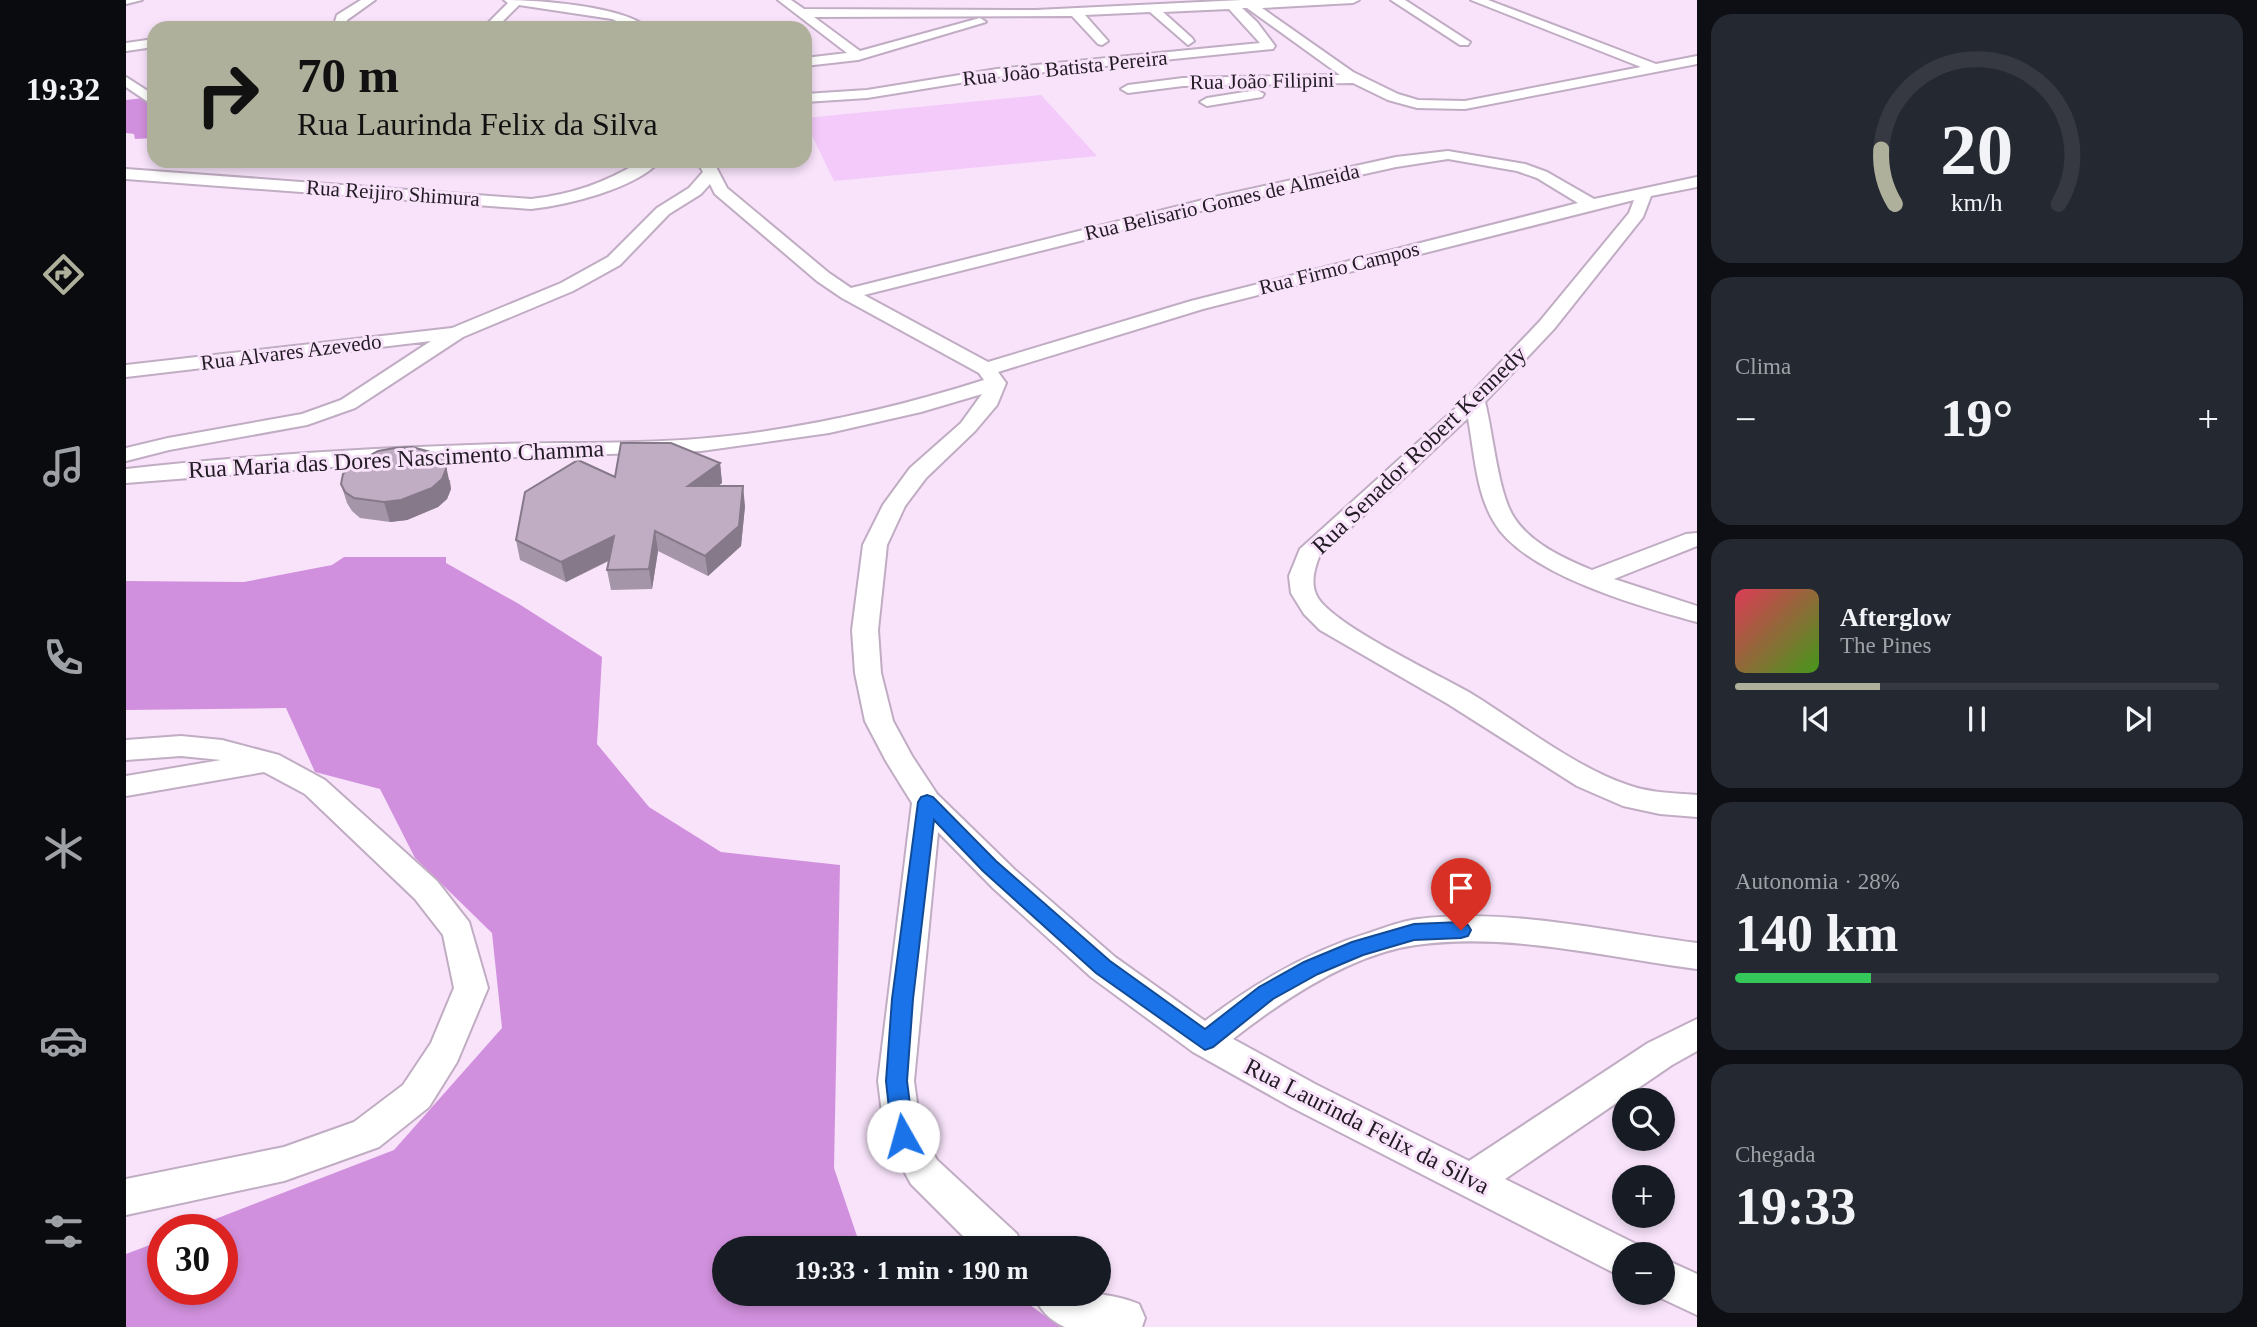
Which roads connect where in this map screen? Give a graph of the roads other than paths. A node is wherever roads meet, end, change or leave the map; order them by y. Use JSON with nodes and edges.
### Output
{"nodes":[{"id":1,"x":136,"y":0,"type":"edge"},
{"id":2,"x":369,"y":0,"type":"edge"},
{"id":3,"x":514,"y":0,"type":"edge"},
{"id":4,"x":784,"y":0,"type":"edge"},
{"id":5,"x":1040,"y":0,"type":"edge"},
{"id":6,"x":1322,"y":0,"type":"edge"},
{"id":7,"x":1353,"y":0,"type":"edge"},
{"id":8,"x":1397,"y":0,"type":"edge"},
{"id":9,"x":1477,"y":0,"type":"edge"},
{"id":10,"x":126,"y":1,"type":"edge"},
{"id":11,"x":1240,"y":2,"type":"edge"},
{"id":12,"x":1153,"y":9,"type":"junction"},
{"id":13,"x":801,"y":13,"type":"junction"},
{"id":14,"x":1076,"y":13,"type":"junction"},
{"id":15,"x":1010,"y":14,"type":"junction"},
{"id":16,"x":340,"y":21,"type":"edge"},
{"id":17,"x":495,"y":21,"type":"edge"},
{"id":18,"x":626,"y":21,"type":"edge"},
{"id":19,"x":812,"y":21,"type":"edge"},
{"id":20,"x":812,"y":21,"type":"edge"},
{"id":21,"x":1102,"y":41,"type":"dead end"},
{"id":22,"x":1188,"y":41,"type":"dead end"},
{"id":23,"x":1464,"y":42,"type":"dead end"},
{"id":24,"x":147,"y":44,"type":"edge"},
{"id":25,"x":126,"y":47,"type":"edge"},
{"id":26,"x":858,"y":56,"type":"junction"},
{"id":27,"x":1697,"y":60,"type":"edge"},
{"id":28,"x":812,"y":61,"type":"edge"},
{"id":29,"x":1657,"y":69,"type":"junction"},
{"id":30,"x":1354,"y":79,"type":"junction"},
{"id":31,"x":126,"y":81,"type":"edge"},
{"id":32,"x":1315,"y":82,"type":"junction"},
{"id":33,"x":1128,"y":89,"type":"dead end"},
{"id":34,"x":147,"y":97,"type":"edge"},
{"id":35,"x":812,"y":98,"type":"edge"},
{"id":36,"x":1207,"y":102,"type":"dead end"},
{"id":37,"x":639,"y":168,"type":"edge"},
{"id":38,"x":706,"y":168,"type":"edge"},
{"id":39,"x":708,"y":168,"type":"edge"},
{"id":40,"x":126,"y":174,"type":"edge"},
{"id":41,"x":1697,"y":182,"type":"edge"},
{"id":42,"x":1644,"y":195,"type":"junction"},
{"id":43,"x":1591,"y":204,"type":"junction"},
{"id":44,"x":848,"y":294,"type":"junction"},
{"id":45,"x":456,"y":333,"type":"junction"},
{"id":46,"x":126,"y":371,"type":"edge"},
{"id":47,"x":991,"y":376,"type":"junction"},
{"id":48,"x":1475,"y":401,"type":"junction"},
{"id":49,"x":126,"y":455,"type":"edge"},
{"id":50,"x":126,"y":476,"type":"edge"},
{"id":51,"x":1696,"y":540,"type":"edge"},
{"id":52,"x":1594,"y":578,"type":"junction"},
{"id":53,"x":1697,"y":614,"type":"edge"},
{"id":54,"x":126,"y":750,"type":"edge"},
{"id":55,"x":269,"y":762,"type":"junction"},
{"id":56,"x":126,"y":786,"type":"edge"},
{"id":57,"x":927,"y":802,"type":"junction"},
{"id":58,"x":1697,"y":806,"type":"edge"},
{"id":59,"x":1697,"y":956,"type":"edge"},
{"id":60,"x":1697,"y":1034,"type":"edge"},
{"id":61,"x":1205,"y":1041,"type":"junction"},
{"id":62,"x":1472,"y":1180,"type":"junction"},
{"id":63,"x":126,"y":1197,"type":"edge"},
{"id":64,"x":991,"y":1236,"type":"edge"},
{"id":65,"x":1612,"y":1253,"type":"edge"},
{"id":66,"x":1675,"y":1285,"type":"edge"},
{"id":67,"x":1697,"y":1296,"type":"edge"},
{"id":68,"x":1068,"y":1306,"type":"edge"},
{"id":69,"x":1125,"y":1318,"type":"dead end"}],
"edges":[{"from":1,"to":10,"type":"street"},
{"from":2,"to":16,"type":"street"},
{"from":3,"to":17,"type":"street"},
{"from":3,"to":18,"type":"street"},
{"from":4,"to":13,"type":"street"},
{"from":5,"to":15,"type":"street"},
{"from":6,"to":7,"type":"street"},
{"from":6,"to":11,"type":"street"},
{"from":8,"to":23,"type":"street"},
{"from":9,"to":29,"type":"street"},
{"from":11,"to":12,"type":"street"},
{"from":11,"to":30,"type":"street"},
{"from":11,"to":35,"type":"street","name":"Rua João Batista Pereira"},
{"from":12,"to":14,"type":"street"},
{"from":12,"to":22,"type":"street"},
{"from":13,"to":15,"type":"street"},
{"from":13,"to":20,"type":"street"},
{"from":14,"to":15,"type":"street"},
{"from":14,"to":21,"type":"street"},
{"from":15,"to":26,"type":"street"},
{"from":19,"to":26,"type":"street"},
{"from":24,"to":25,"type":"street"},
{"from":26,"to":28,"type":"street"},
{"from":27,"to":29,"type":"street"},
{"from":29,"to":30,"type":"street"},
{"from":30,"to":32,"type":"street","name":"Rua João Filipini"},
{"from":31,"to":34,"type":"street"},
{"from":32,"to":33,"type":"street","name":"Rua João Filipini"},
{"from":32,"to":36,"type":"street"},
{"from":37,"to":40,"type":"street","name":"Rua Reijiro Shimura"},
{"from":38,"to":45,"type":"street"},
{"from":39,"to":44,"type":"street"},
{"from":41,"to":42,"type":"street","name":"Rua Firmo Campos"},
{"from":42,"to":43,"type":"street","name":"Rua Firmo Campos"},
{"from":42,"to":48,"type":"street","name":"Rua Senador Robert Kennedy"},
{"from":43,"to":44,"type":"street","name":"Rua Belisario Gomes de Almeida"},
{"from":43,"to":47,"type":"street","name":"Rua Firmo Campos"},
{"from":44,"to":47,"type":"street"},
{"from":45,"to":46,"type":"street","name":"Rua Alvares Azevedo"},
{"from":45,"to":49,"type":"street"},
{"from":47,"to":50,"type":"street","name":"Rua Maria das Dores Nascimento Chamma"},
{"from":47,"to":57,"type":"street","name":"Rua Laurinda Felix da Silva"},
{"from":48,"to":52,"type":"street"},
{"from":48,"to":58,"type":"street","name":"Rua Senador Robert Kennedy"},
{"from":51,"to":52,"type":"street"},
{"from":52,"to":53,"type":"street"},
{"from":54,"to":55,"type":"street"},
{"from":55,"to":56,"type":"street"},
{"from":55,"to":63,"type":"street"},
{"from":57,"to":61,"type":"street","name":"Rua Laurinda Felix da Silva"},
{"from":57,"to":64,"type":"street"},
{"from":59,"to":61,"type":"street"},
{"from":60,"to":62,"type":"street"},
{"from":61,"to":62,"type":"street","name":"Rua Laurinda Felix da Silva"},
{"from":62,"to":65,"type":"street","name":"Rua Laurinda Felix da Silva"},
{"from":66,"to":67,"type":"street"},
{"from":68,"to":69,"type":"street"}]}
